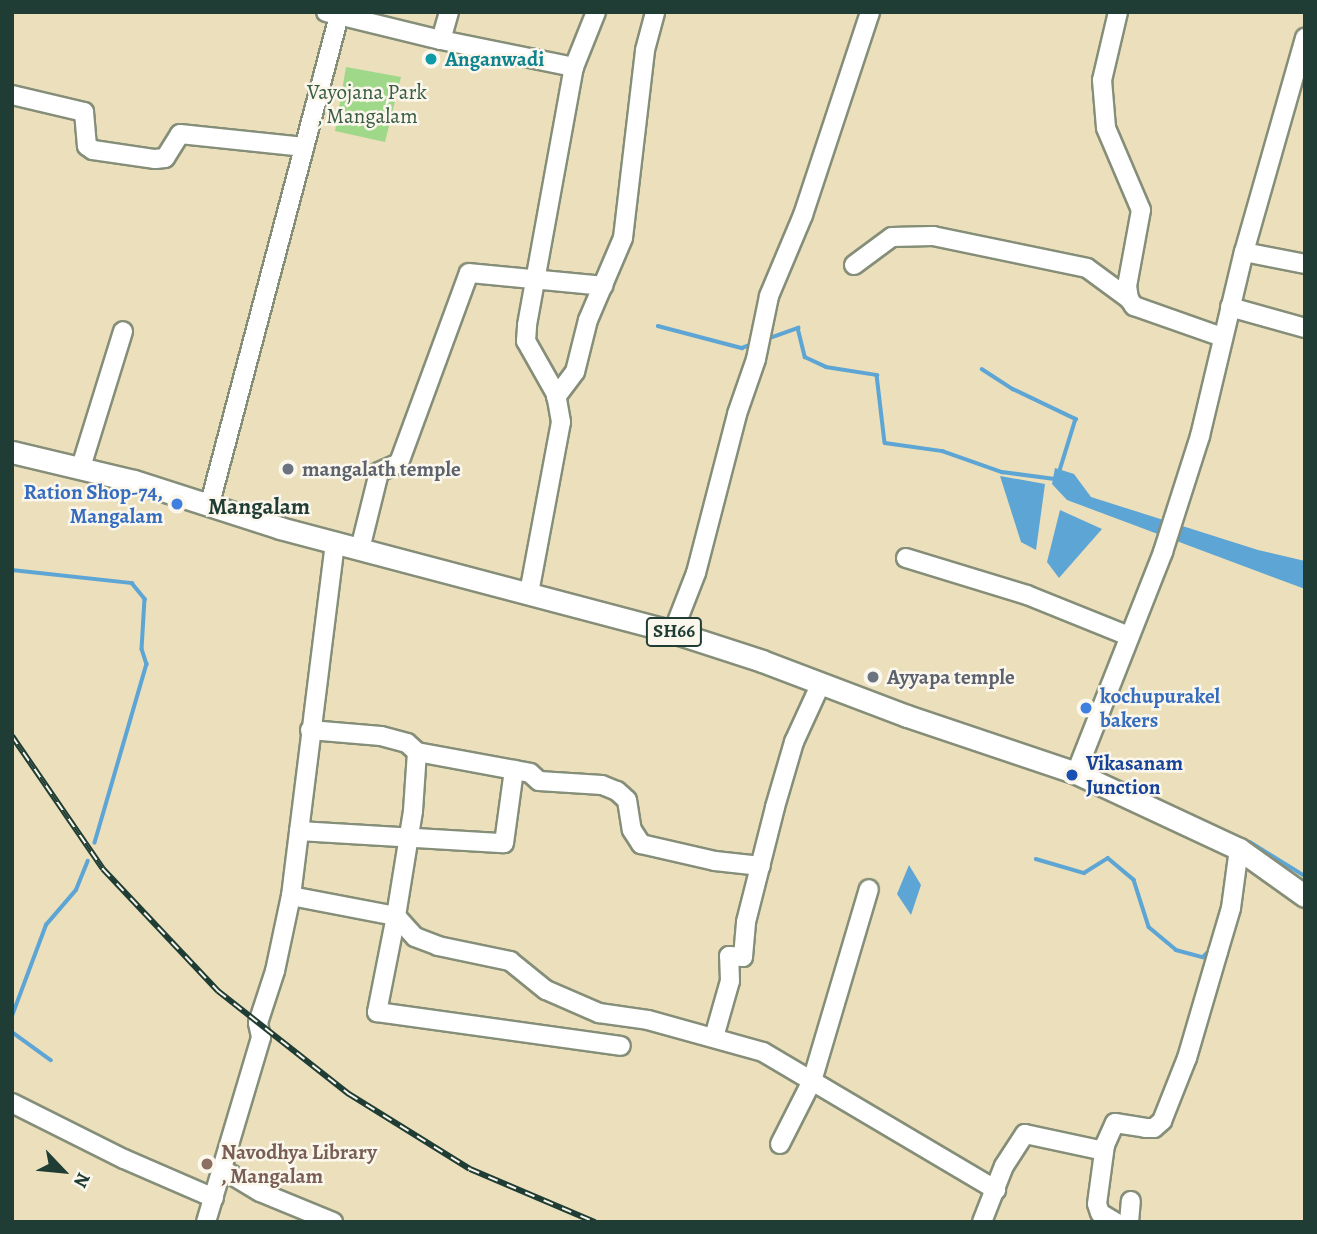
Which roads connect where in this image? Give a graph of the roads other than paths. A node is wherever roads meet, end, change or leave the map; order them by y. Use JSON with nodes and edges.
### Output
{"nodes":[{"id":1,"x":449,"y":12,"type":"edge"},
{"id":2,"x":596,"y":12,"type":"edge"},
{"id":3,"x":655,"y":12,"type":"edge"},
{"id":4,"x":870,"y":12,"type":"edge"},
{"id":5,"x":1118,"y":12,"type":"edge"},
{"id":6,"x":335,"y":13,"type":"edge"},
{"id":7,"x":1305,"y":38,"type":"edge"},
{"id":8,"x":441,"y":40,"type":"junction"},
{"id":9,"x":574,"y":67,"type":"junction"},
{"id":10,"x":12,"y":95,"type":"edge"},
{"id":11,"x":304,"y":147,"type":"junction"},
{"id":12,"x":1244,"y":252,"type":"junction"},
{"id":13,"x":1305,"y":264,"type":"edge"},
{"id":14,"x":854,"y":265,"type":"dead end"},
{"id":15,"x":534,"y":281,"type":"junction"},
{"id":16,"x":603,"y":286,"type":"junction"},
{"id":17,"x":1129,"y":299,"type":"junction"},
{"id":18,"x":1230,"y":307,"type":"junction"},
{"id":19,"x":1305,"y":328,"type":"edge"},
{"id":20,"x":123,"y":331,"type":"dead end"},
{"id":21,"x":1222,"y":337,"type":"junction"},
{"id":22,"x":556,"y":397,"type":"junction"},
{"id":23,"x":12,"y":452,"type":"edge"},
{"id":24,"x":81,"y":467,"type":"junction"},
{"id":25,"x":210,"y":503,"type":"junction"},
{"id":26,"x":335,"y":542,"type":"junction"},
{"id":27,"x":360,"y":549,"type":"junction"},
{"id":28,"x":906,"y":558,"type":"dead end"},
{"id":29,"x":529,"y":593,"type":"junction"},
{"id":30,"x":673,"y":632,"type":"junction"},
{"id":31,"x":1129,"y":636,"type":"junction"},
{"id":32,"x":821,"y":682,"type":"junction"},
{"id":33,"x":310,"y":730,"type":"junction"},
{"id":34,"x":417,"y":752,"type":"junction"},
{"id":35,"x":514,"y":770,"type":"junction"},
{"id":36,"x":1076,"y":773,"type":"junction"},
{"id":37,"x":299,"y":831,"type":"junction"},
{"id":38,"x":408,"y":837,"type":"junction"},
{"id":39,"x":1239,"y":849,"type":"junction"},
{"id":40,"x":761,"y":866,"type":"junction"},
{"id":41,"x":869,"y":889,"type":"dead end"},
{"id":42,"x":291,"y":896,"type":"junction"},
{"id":43,"x":1305,"y":896,"type":"edge"},
{"id":44,"x":396,"y":916,"type":"junction"},
{"id":45,"x":714,"y":1037,"type":"junction"},
{"id":46,"x":621,"y":1046,"type":"dead end"},
{"id":47,"x":812,"y":1082,"type":"junction"},
{"id":48,"x":14,"y":1106,"type":"edge"},
{"id":49,"x":780,"y":1144,"type":"dead end"},
{"id":50,"x":1104,"y":1151,"type":"junction"},
{"id":51,"x":222,"y":1169,"type":"junction"},
{"id":52,"x":996,"y":1190,"type":"junction"},
{"id":53,"x":214,"y":1198,"type":"junction"},
{"id":54,"x":1131,"y":1201,"type":"dead end"},
{"id":55,"x":1104,"y":1219,"type":"edge"},
{"id":56,"x":206,"y":1222,"type":"edge"},
{"id":57,"x":332,"y":1222,"type":"edge"},
{"id":58,"x":982,"y":1222,"type":"edge"},
{"id":59,"x":1129,"y":1222,"type":"edge"}],
"edges":[{"from":1,"to":8,"type":"street"},
{"from":2,"to":9,"type":"street"},
{"from":3,"to":16,"type":"street"},
{"from":4,"to":30,"type":"street"},
{"from":5,"to":17,"type":"street"},
{"from":6,"to":8,"type":"street"},
{"from":6,"to":11,"type":"street"},
{"from":7,"to":12,"type":"street"},
{"from":8,"to":9,"type":"street"},
{"from":9,"to":15,"type":"street"},
{"from":10,"to":11,"type":"street"},
{"from":11,"to":25,"type":"street"},
{"from":12,"to":13,"type":"street"},
{"from":12,"to":18,"type":"street"},
{"from":14,"to":17,"type":"street"},
{"from":15,"to":16,"type":"street"},
{"from":15,"to":22,"type":"street"},
{"from":15,"to":27,"type":"street"},
{"from":16,"to":22,"type":"street"},
{"from":17,"to":21,"type":"street"},
{"from":18,"to":19,"type":"street"},
{"from":18,"to":21,"type":"street"},
{"from":20,"to":24,"type":"street"},
{"from":21,"to":31,"type":"street"},
{"from":22,"to":29,"type":"street"},
{"from":23,"to":24,"type":"main road","number":"SH66"},
{"from":24,"to":25,"type":"main road","number":"SH66"},
{"from":25,"to":26,"type":"main road","number":"SH66"},
{"from":26,"to":27,"type":"main road","number":"SH66"},
{"from":26,"to":33,"type":"street"},
{"from":27,"to":29,"type":"main road","number":"SH66"},
{"from":28,"to":31,"type":"street"},
{"from":29,"to":30,"type":"main road","number":"SH66"},
{"from":30,"to":32,"type":"main road","number":"SH66"},
{"from":31,"to":36,"type":"street"},
{"from":32,"to":36,"type":"main road","number":"SH66"},
{"from":32,"to":40,"type":"street"},
{"from":33,"to":34,"type":"street"},
{"from":33,"to":37,"type":"street"},
{"from":34,"to":35,"type":"street"},
{"from":34,"to":38,"type":"street"},
{"from":35,"to":38,"type":"street"},
{"from":35,"to":40,"type":"street"},
{"from":36,"to":39,"type":"main road","number":"SH66"},
{"from":37,"to":38,"type":"street"},
{"from":37,"to":42,"type":"street"},
{"from":38,"to":44,"type":"street"},
{"from":39,"to":43,"type":"main road","number":"SH66"},
{"from":39,"to":50,"type":"street"},
{"from":40,"to":45,"type":"street"},
{"from":41,"to":47,"type":"street"},
{"from":42,"to":44,"type":"street"},
{"from":42,"to":51,"type":"street"},
{"from":44,"to":45,"type":"street"},
{"from":44,"to":46,"type":"street"},
{"from":45,"to":47,"type":"street"},
{"from":47,"to":49,"type":"street"},
{"from":47,"to":52,"type":"street"},
{"from":48,"to":53,"type":"street"},
{"from":50,"to":52,"type":"street"},
{"from":50,"to":55,"type":"street"},
{"from":51,"to":53,"type":"street"},
{"from":51,"to":57,"type":"street"},
{"from":52,"to":58,"type":"street"},
{"from":53,"to":56,"type":"street"},
{"from":54,"to":59,"type":"street"}]}
